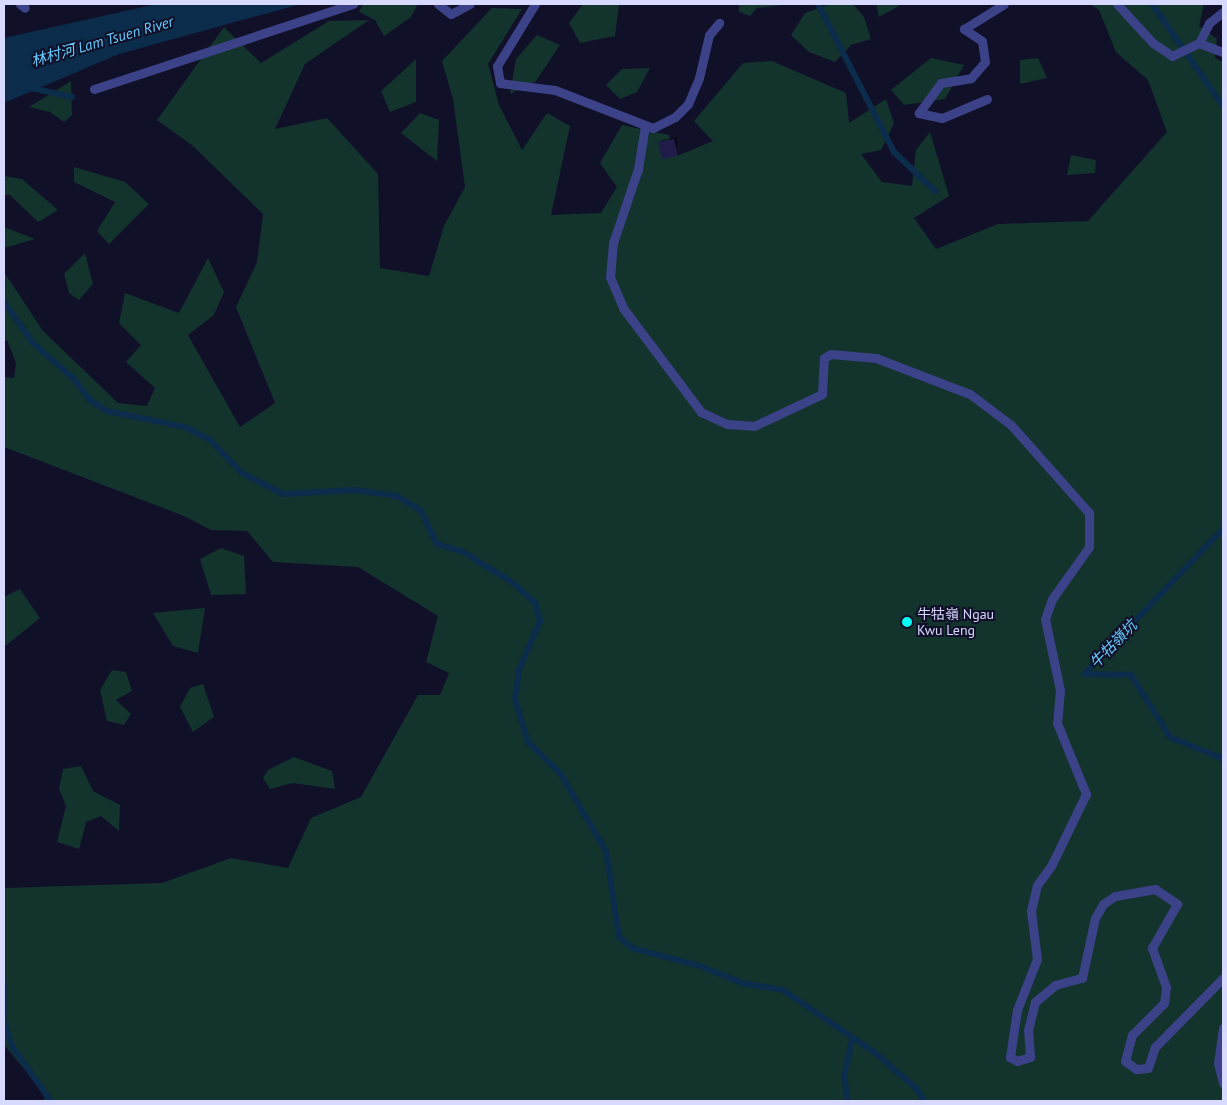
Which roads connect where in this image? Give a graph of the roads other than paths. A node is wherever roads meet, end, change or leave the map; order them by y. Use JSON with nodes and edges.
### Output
{"nodes":[{"id":1,"x":353,"y":4,"type":"edge"},
{"id":2,"x":438,"y":4,"type":"edge"},
{"id":3,"x":470,"y":4,"type":"edge"},
{"id":4,"x":535,"y":4,"type":"edge"},
{"id":5,"x":1004,"y":4,"type":"edge"},
{"id":6,"x":1117,"y":4,"type":"edge"},
{"id":7,"x":1223,"y":12,"type":"edge"},
{"id":8,"x":719,"y":23,"type":"dead end"},
{"id":9,"x":1196,"y":45,"type":"junction"},
{"id":10,"x":1223,"y":52,"type":"edge"},
{"id":11,"x":94,"y":89,"type":"dead end"},
{"id":12,"x":987,"y":100,"type":"dead end"},
{"id":13,"x":645,"y":126,"type":"junction"},
{"id":14,"x":1223,"y":978,"type":"edge"},
{"id":15,"x":1223,"y":1028,"type":"edge"},
{"id":16,"x":1223,"y":1083,"type":"edge"}],
"edges":[{"from":1,"to":11,"type":"lane"},
{"from":2,"to":3,"type":"lane"},
{"from":4,"to":13,"type":"lane"},
{"from":5,"to":12,"type":"lane"},
{"from":6,"to":9,"type":"lane"},
{"from":7,"to":9,"type":"lane"},
{"from":8,"to":13,"type":"lane"},
{"from":9,"to":10,"type":"lane"},
{"from":13,"to":14,"type":"lane"},
{"from":15,"to":16,"type":"lane"}]}
